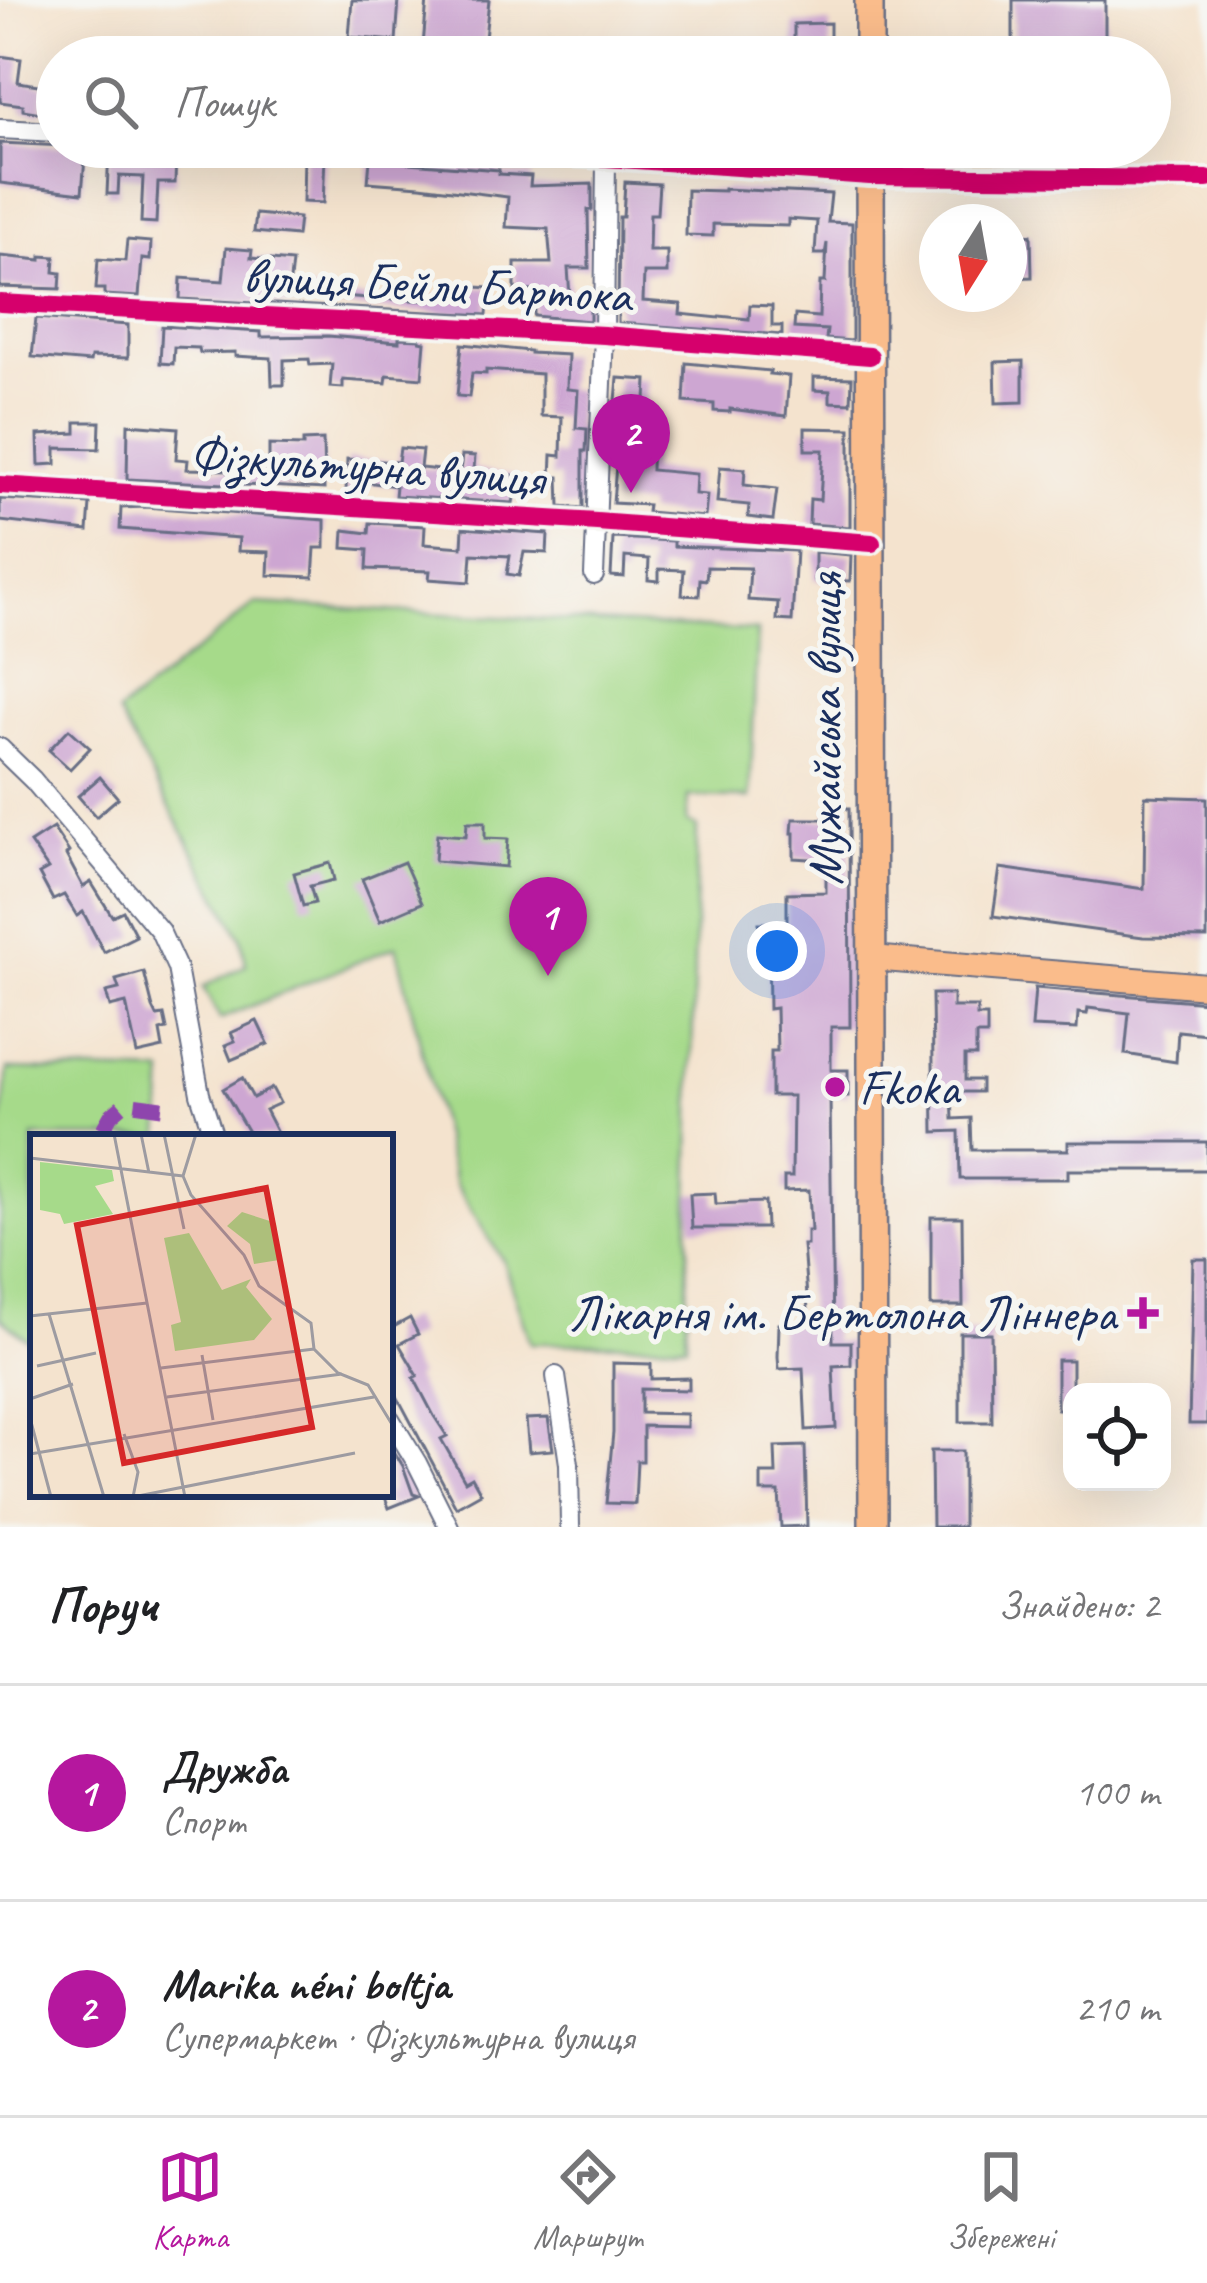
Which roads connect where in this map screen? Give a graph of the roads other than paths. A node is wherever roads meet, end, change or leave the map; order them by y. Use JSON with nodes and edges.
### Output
{"nodes":[{"id":1,"x":869,"y":0,"type":"edge"},
{"id":2,"x":869,"y":36,"type":"edge"},
{"id":3,"x":0,"y":129,"type":"edge"},
{"id":4,"x":36,"y":131,"type":"edge"},
{"id":5,"x":606,"y":168,"type":"edge"},
{"id":6,"x":753,"y":168,"type":"edge"},
{"id":7,"x":870,"y":168,"type":"edge"},
{"id":8,"x":870,"y":176,"type":"junction"},
{"id":9,"x":1207,"y":179,"type":"edge"},
{"id":10,"x":0,"y":303,"type":"edge"},
{"id":11,"x":604,"y":335,"type":"junction"},
{"id":12,"x":870,"y":356,"type":"junction"},
{"id":13,"x":0,"y":485,"type":"edge"},
{"id":14,"x":597,"y":522,"type":"junction"},
{"id":15,"x":872,"y":544,"type":"junction"},
{"id":16,"x":594,"y":575,"type":"dead end"},
{"id":17,"x":0,"y":748,"type":"edge"},
{"id":18,"x":872,"y":958,"type":"junction"},
{"id":19,"x":1207,"y":986,"type":"edge"},
{"id":20,"x":213,"y":1134,"type":"edge"},
{"id":21,"x":556,"y":1376,"type":"dead end"},
{"id":22,"x":393,"y":1424,"type":"edge"},
{"id":23,"x":449,"y":1527,"type":"edge"},
{"id":24,"x":570,"y":1527,"type":"edge"},
{"id":25,"x":873,"y":1527,"type":"edge"}],
"edges":[{"from":1,"to":2,"type":"highway"},
{"from":3,"to":4,"type":"street"},
{"from":5,"to":11,"type":"street"},
{"from":6,"to":8,"type":"street"},
{"from":7,"to":8,"type":"highway","name":"Мужайська вулиця"},
{"from":8,"to":9,"type":"street"},
{"from":8,"to":12,"type":"highway","name":"Мужайська вулиця"},
{"from":10,"to":11,"type":"street","name":"вулиця Бейли Бартока"},
{"from":11,"to":12,"type":"street","name":"вулиця Бейли Бартока"},
{"from":11,"to":14,"type":"street"},
{"from":12,"to":15,"type":"highway","name":"Мужайська вулиця"},
{"from":13,"to":14,"type":"street","name":"Фізкультурна вулиця"},
{"from":14,"to":15,"type":"street","name":"Фізкультурна вулиця"},
{"from":14,"to":16,"type":"street"},
{"from":15,"to":18,"type":"highway","name":"Мужайська вулиця"},
{"from":17,"to":20,"type":"street"},
{"from":18,"to":19,"type":"main road"},
{"from":18,"to":25,"type":"highway","name":"Мужайська вулиця"},
{"from":21,"to":24,"type":"street"},
{"from":22,"to":23,"type":"street"}]}
